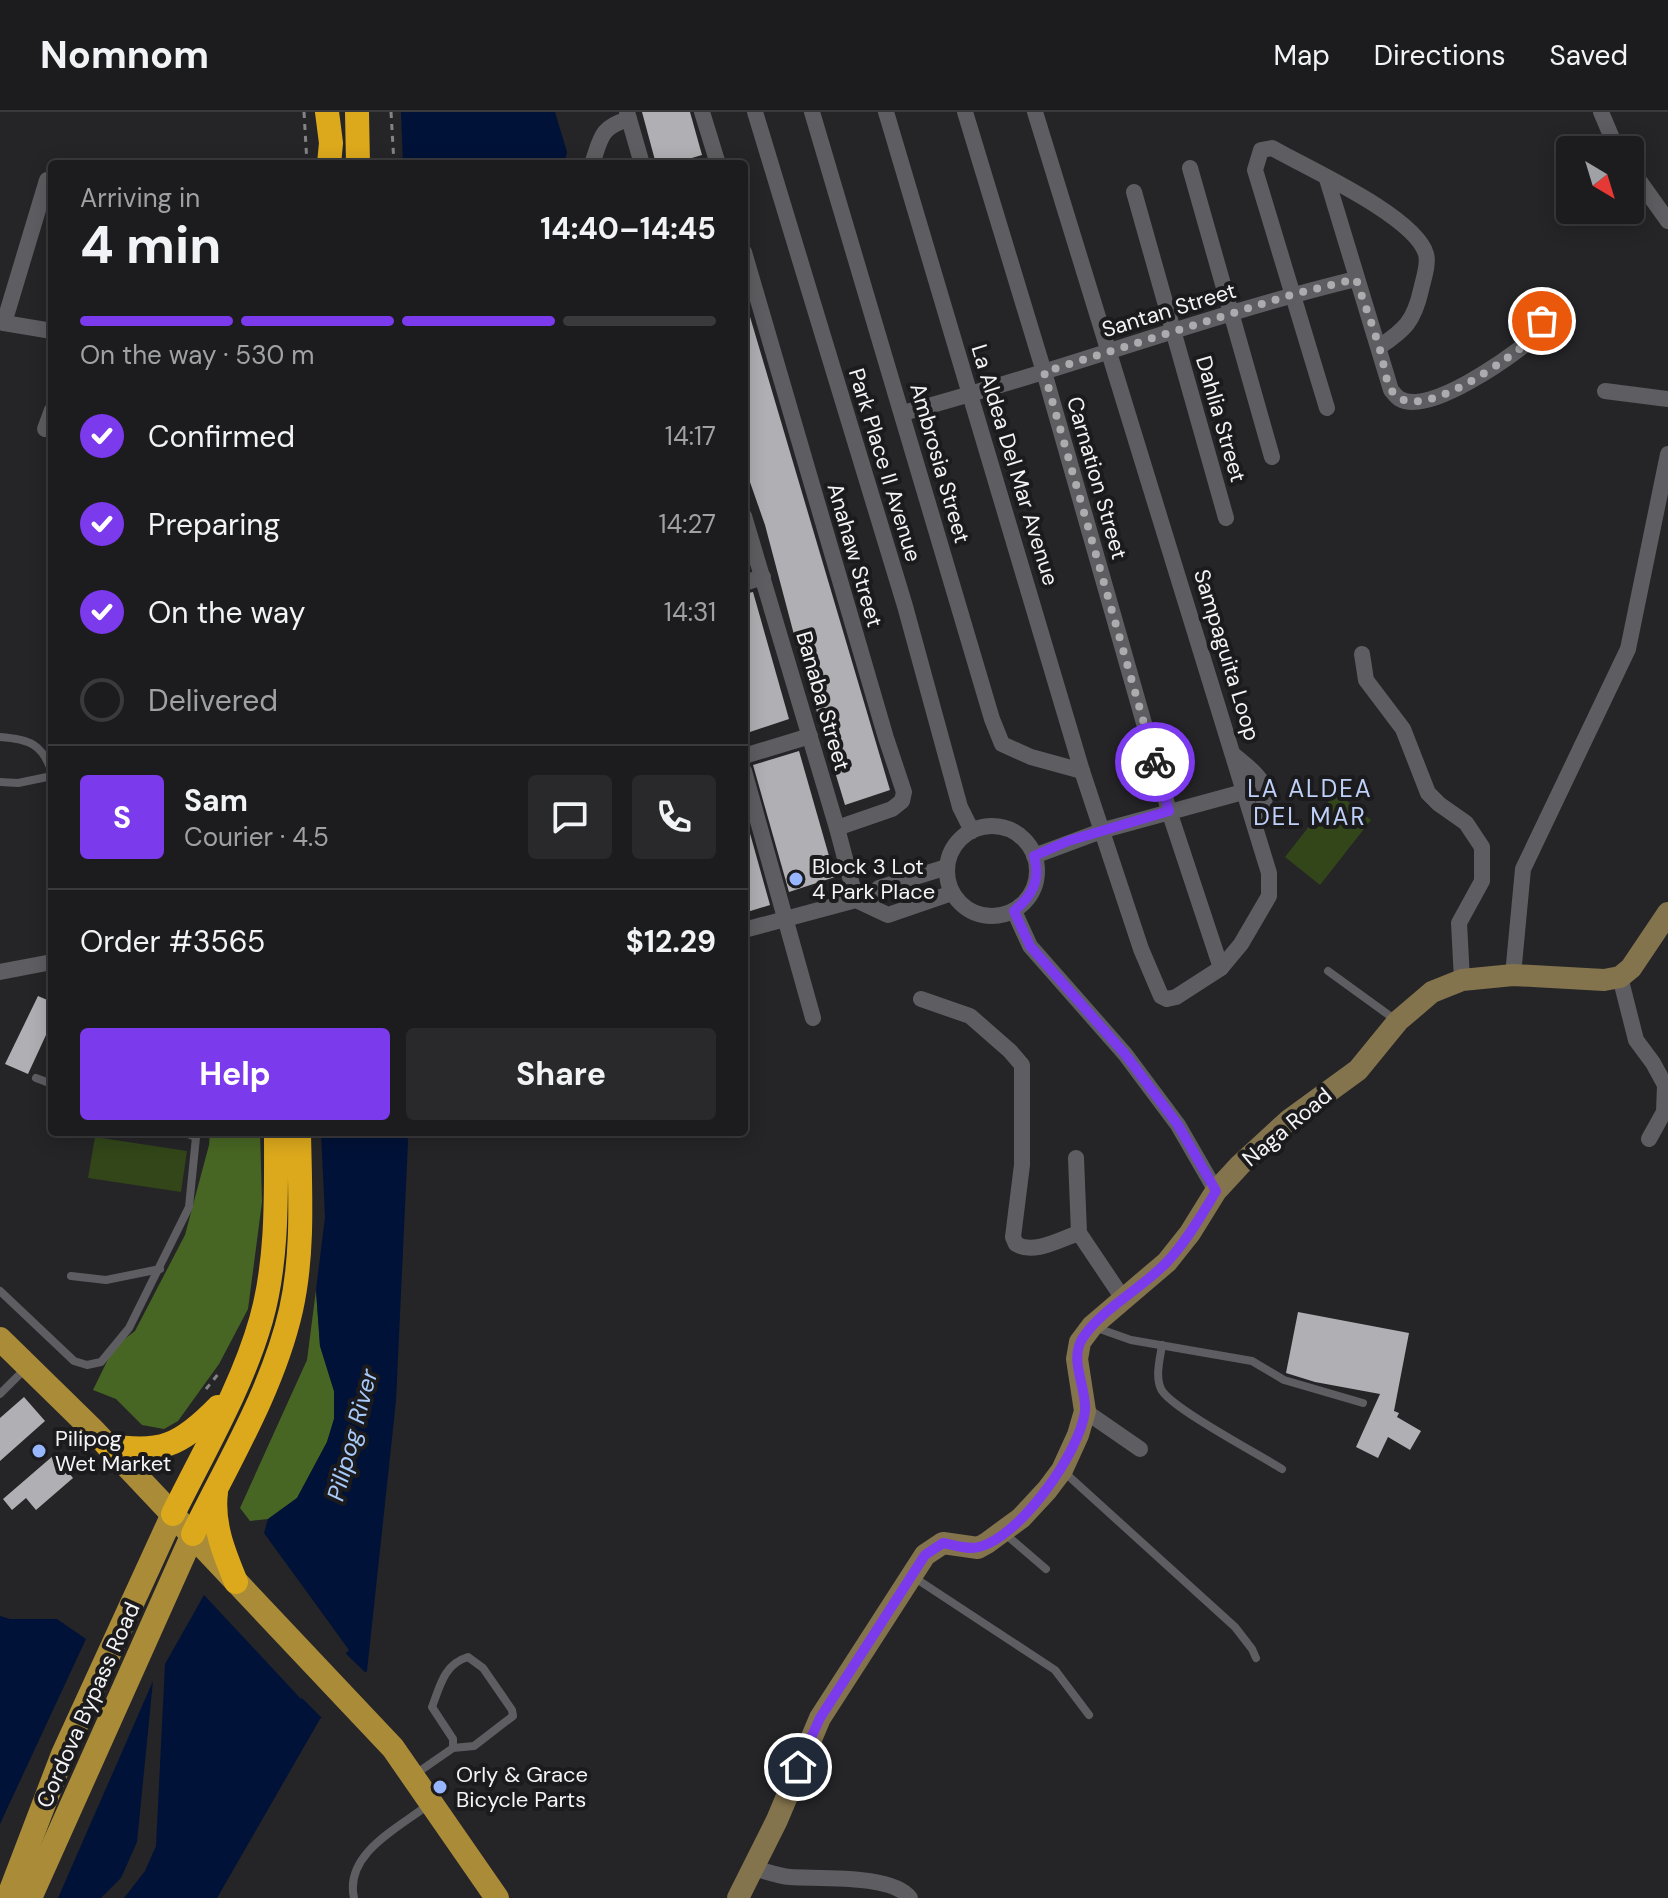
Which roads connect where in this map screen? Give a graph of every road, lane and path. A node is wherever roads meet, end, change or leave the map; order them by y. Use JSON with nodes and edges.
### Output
{"nodes":[{"id":1,"x":304,"y":112,"type":"edge"},
{"id":2,"x":327,"y":112,"type":"edge"},
{"id":3,"x":357,"y":112,"type":"edge"},
{"id":4,"x":391,"y":112,"type":"edge"},
{"id":5,"x":702,"y":112,"type":"edge"},
{"id":6,"x":755,"y":112,"type":"edge"},
{"id":7,"x":812,"y":112,"type":"edge"},
{"id":8,"x":886,"y":112,"type":"edge"},
{"id":9,"x":965,"y":112,"type":"edge"},
{"id":10,"x":1035,"y":112,"type":"edge"},
{"id":11,"x":1600,"y":113,"type":"edge"},
{"id":12,"x":628,"y":115,"type":"edge"},
{"id":13,"x":1611,"y":136,"type":"edge"},
{"id":14,"x":307,"y":160,"type":"edge"},
{"id":15,"x":329,"y":160,"type":"edge"},
{"id":16,"x":358,"y":160,"type":"edge"},
{"id":17,"x":394,"y":160,"type":"edge"},
{"id":18,"x":593,"y":160,"type":"edge"},
{"id":19,"x":641,"y":160,"type":"edge"},
{"id":20,"x":717,"y":160,"type":"edge"},
{"id":21,"x":1190,"y":168,"type":"dead end"},
{"id":22,"x":1327,"y":179,"type":"junction"},
{"id":23,"x":47,"y":180,"type":"dead end"},
{"id":24,"x":1644,"y":188,"type":"edge"},
{"id":25,"x":1134,"y":192,"type":"dead end"},
{"id":26,"x":1668,"y":221,"type":"edge"},
{"id":27,"x":748,"y":267,"type":"edge"},
{"id":28,"x":1356,"y":279,"type":"junction"},
{"id":29,"x":1294,"y":294,"type":"junction"},
{"id":30,"x":1231,"y":314,"type":"junction"},
{"id":31,"x":2,"y":322,"type":"edge"},
{"id":32,"x":48,"y":330,"type":"edge"},
{"id":33,"x":1173,"y":331,"type":"junction"},
{"id":34,"x":1532,"y":339,"type":"dead end"},
{"id":35,"x":1379,"y":347,"type":"junction"},
{"id":36,"x":1108,"y":351,"type":"junction"},
{"id":37,"x":1044,"y":372,"type":"junction"},
{"id":38,"x":1605,"y":391,"type":"dead end"},
{"id":39,"x":972,"y":395,"type":"junction"},
{"id":40,"x":1668,"y":399,"type":"edge"},
{"id":41,"x":1327,"y":408,"type":"dead end"},
{"id":42,"x":903,"y":413,"type":"junction"},
{"id":43,"x":48,"y":421,"type":"edge"},
{"id":44,"x":45,"y":429,"type":"dead end"},
{"id":45,"x":1668,"y":454,"type":"edge"},
{"id":46,"x":1272,"y":457,"type":"dead end"},
{"id":47,"x":1226,"y":518,"type":"dead end"},
{"id":48,"x":748,"y":529,"type":"edge"},
{"id":49,"x":763,"y":577,"type":"junction"},
{"id":50,"x":748,"y":582,"type":"edge"},
{"id":51,"x":1362,"y":654,"type":"dead end"},
{"id":52,"x":810,"y":736,"type":"junction"},
{"id":53,"x":0,"y":737,"type":"edge"},
{"id":54,"x":748,"y":755,"type":"edge"},
{"id":55,"x":1235,"y":756,"type":"junction"},
{"id":56,"x":48,"y":760,"type":"edge"},
{"id":57,"x":1082,"y":771,"type":"junction"},
{"id":58,"x":48,"y":775,"type":"edge"},
{"id":59,"x":0,"y":782,"type":"edge"},
{"id":60,"x":748,"y":785,"type":"edge"},
{"id":61,"x":1243,"y":792,"type":"junction"},
{"id":62,"x":1169,"y":811,"type":"junction"},
{"id":63,"x":1256,"y":825,"type":"junction"},
{"id":64,"x":837,"y":828,"type":"junction"},
{"id":65,"x":1104,"y":830,"type":"junction"},
{"id":66,"x":972,"y":831,"type":"junction"},
{"id":67,"x":1034,"y":856,"type":"junction"},
{"id":68,"x":947,"y":867,"type":"junction"},
{"id":69,"x":952,"y":893,"type":"junction"},
{"id":70,"x":862,"y":903,"type":"junction"},
{"id":71,"x":1014,"y":911,"type":"junction"},
{"id":72,"x":1668,"y":913,"type":"edge"},
{"id":73,"x":787,"y":918,"type":"junction"},
{"id":74,"x":748,"y":929,"type":"edge"},
{"id":75,"x":48,"y":963,"type":"edge"},
{"id":76,"x":1221,"y":968,"type":"junction"},
{"id":77,"x":1328,"y":971,"type":"dead end"},
{"id":78,"x":0,"y":972,"type":"edge"},
{"id":79,"x":1513,"y":975,"type":"junction"},
{"id":80,"x":1620,"y":977,"type":"junction"},
{"id":81,"x":1462,"y":980,"type":"junction"},
{"id":82,"x":921,"y":999,"type":"dead end"},
{"id":83,"x":813,"y":1018,"type":"dead end"},
{"id":84,"x":1398,"y":1021,"type":"junction"},
{"id":85,"x":36,"y":1078,"type":"dead end"},
{"id":86,"x":48,"y":1082,"type":"edge"},
{"id":87,"x":197,"y":1136,"type":"edge"},
{"id":88,"x":276,"y":1136,"type":"edge"},
{"id":89,"x":299,"y":1136,"type":"edge"},
{"id":90,"x":1649,"y":1139,"type":"dead end"},
{"id":91,"x":1076,"y":1158,"type":"dead end"},
{"id":92,"x":1216,"y":1191,"type":"junction"},
{"id":93,"x":1079,"y":1233,"type":"junction"},
{"id":94,"x":160,"y":1269,"type":"junction"},
{"id":95,"x":71,"y":1276,"type":"dead end"},
{"id":96,"x":0,"y":1291,"type":"edge"},
{"id":97,"x":1124,"y":1300,"type":"junction"},
{"id":98,"x":1092,"y":1326,"type":"junction"},
{"id":99,"x":1,"y":1342,"type":"edge"},
{"id":100,"x":1162,"y":1345,"type":"junction"},
{"id":101,"x":225,"y":1365,"type":"dead end"},
{"id":102,"x":28,"y":1366,"type":"junction"},
{"id":103,"x":0,"y":1394,"type":"edge"},
{"id":104,"x":231,"y":1394,"type":"junction"},
{"id":105,"x":200,"y":1397,"type":"dead end"},
{"id":106,"x":1363,"y":1403,"type":"dead end"},
{"id":107,"x":1085,"y":1411,"type":"junction"},
{"id":108,"x":102,"y":1439,"type":"junction"},
{"id":109,"x":1140,"y":1449,"type":"dead end"},
{"id":110,"x":1282,"y":1469,"type":"dead end"},
{"id":111,"x":1062,"y":1470,"type":"junction"},
{"id":112,"x":216,"y":1486,"type":"junction"},
{"id":113,"x":173,"y":1514,"type":"junction"},
{"id":114,"x":1003,"y":1533,"type":"junction"},
{"id":115,"x":193,"y":1534,"type":"junction"},
{"id":116,"x":1046,"y":1569,"type":"dead end"},
{"id":117,"x":912,"y":1575,"type":"junction"},
{"id":118,"x":236,"y":1582,"type":"junction"},
{"id":119,"x":1256,"y":1658,"type":"dead end"},
{"id":120,"x":1089,"y":1715,"type":"dead end"},
{"id":121,"x":453,"y":1748,"type":"junction"},
{"id":122,"x":413,"y":1776,"type":"junction"},
{"id":123,"x":432,"y":1802,"type":"junction"},
{"id":124,"x":753,"y":1868,"type":"junction"},
{"id":125,"x":8,"y":1898,"type":"edge"},
{"id":126,"x":30,"y":1898,"type":"edge"},
{"id":127,"x":354,"y":1898,"type":"edge"},
{"id":128,"x":497,"y":1898,"type":"edge"},
{"id":129,"x":738,"y":1898,"type":"edge"},
{"id":130,"x":910,"y":1898,"type":"edge"}],
"edges":[{"from":1,"to":14,"type":"path"},
{"from":2,"to":15,"type":"highway"},
{"from":3,"to":16,"type":"highway"},
{"from":4,"to":17,"type":"path"},
{"from":5,"to":20,"type":"street"},
{"from":6,"to":66,"type":"street","name":"Park Place II Avenue"},
{"from":7,"to":42,"type":"street","name":"Ambrosia Street"},
{"from":8,"to":39,"type":"street","name":"La Aldea Del Mar Avenue"},
{"from":9,"to":37,"type":"street","name":"Carnation Street"},
{"from":10,"to":36,"type":"street","name":"Sampaguita Loop"},
{"from":11,"to":13,"type":"street"},
{"from":12,"to":18,"type":"street"},
{"from":12,"to":19,"type":"street"},
{"from":21,"to":30,"type":"street"},
{"from":22,"to":28,"type":"street"},
{"from":22,"to":29,"type":"street"},
{"from":22,"to":35,"type":"street"},
{"from":23,"to":31,"type":"street"},
{"from":24,"to":26,"type":"street"},
{"from":25,"to":33,"type":"street","name":"Dahlia Street"},
{"from":27,"to":64,"type":"street","name":"Anahaw Street"},
{"from":28,"to":29,"type":"street","name":"Santan Street"},
{"from":28,"to":35,"type":"street"},
{"from":29,"to":30,"type":"street","name":"Santan Street"},
{"from":29,"to":41,"type":"street"},
{"from":30,"to":33,"type":"street","name":"Santan Street"},
{"from":30,"to":46,"type":"street"},
{"from":31,"to":32,"type":"street"},
{"from":33,"to":36,"type":"street","name":"Santan Street"},
{"from":33,"to":47,"type":"street","name":"Dahlia Street"},
{"from":34,"to":35,"type":"street"},
{"from":36,"to":37,"type":"street","name":"Santan Street"},
{"from":36,"to":55,"type":"street","name":"Sampaguita Loop"},
{"from":37,"to":39,"type":"street","name":"Santan Street"},
{"from":37,"to":62,"type":"street","name":"Carnation Street"},
{"from":38,"to":40,"type":"street"},
{"from":39,"to":42,"type":"street","name":"Santan Street"},
{"from":39,"to":57,"type":"street","name":"La Aldea Del Mar Avenue"},
{"from":42,"to":57,"type":"street","name":"Ambrosia Street"},
{"from":43,"to":44,"type":"street"},
{"from":45,"to":79,"type":"street"},
{"from":48,"to":49,"type":"street","name":"Banaba Street"},
{"from":49,"to":50,"type":"street"},
{"from":49,"to":52,"type":"street","name":"Banaba Street"},
{"from":51,"to":81,"type":"street"},
{"from":52,"to":54,"type":"street"},
{"from":52,"to":64,"type":"street","name":"Banaba Street"},
{"from":53,"to":56,"type":"lane"},
{"from":55,"to":61,"type":"street","name":"Sampaguita Loop"},
{"from":55,"to":63,"type":"street"},
{"from":57,"to":65,"type":"street","name":"La Aldea Del Mar Avenue"},
{"from":58,"to":59,"type":"lane"},
{"from":60,"to":73,"type":"street"},
{"from":61,"to":62,"type":"street"},
{"from":61,"to":63,"type":"street","name":"Sampaguita Loop"},
{"from":62,"to":65,"type":"street"},
{"from":62,"to":76,"type":"street","name":"Carnation Street"},
{"from":63,"to":76,"type":"street","name":"Sampaguita Loop"},
{"from":64,"to":70,"type":"street","name":"Banaba Street"},
{"from":65,"to":67,"type":"street"},
{"from":65,"to":76,"type":"street","name":"Sampaguita Loop"},
{"from":66,"to":67,"type":"street"},
{"from":66,"to":68,"type":"street"},
{"from":67,"to":71,"type":"street"},
{"from":68,"to":69,"type":"street"},
{"from":68,"to":70,"type":"street"},
{"from":69,"to":70,"type":"street"},
{"from":69,"to":71,"type":"street"},
{"from":70,"to":73,"type":"street"},
{"from":71,"to":92,"type":"street"},
{"from":72,"to":80,"type":"street"},
{"from":73,"to":74,"type":"street"},
{"from":73,"to":83,"type":"street"},
{"from":75,"to":78,"type":"street"},
{"from":77,"to":84,"type":"lane"},
{"from":79,"to":80,"type":"street","name":"Naga Road"},
{"from":79,"to":81,"type":"street","name":"Naga Road"},
{"from":80,"to":90,"type":"street"},
{"from":81,"to":84,"type":"street","name":"Naga Road"},
{"from":82,"to":93,"type":"street"},
{"from":84,"to":92,"type":"street","name":"Naga Road"},
{"from":85,"to":86,"type":"lane"},
{"from":87,"to":94,"type":"lane"},
{"from":88,"to":104,"type":"highway"},
{"from":89,"to":112,"type":"highway"},
{"from":91,"to":93,"type":"street"},
{"from":92,"to":97,"type":"street","name":"Naga Road"},
{"from":93,"to":97,"type":"street"},
{"from":94,"to":95,"type":"lane"},
{"from":94,"to":96,"type":"lane"},
{"from":97,"to":98,"type":"street","name":"Naga Road"},
{"from":98,"to":100,"type":"lane"},
{"from":98,"to":107,"type":"street","name":"Naga Road"},
{"from":99,"to":102,"type":"main road"},
{"from":100,"to":106,"type":"lane"},
{"from":100,"to":110,"type":"lane"},
{"from":101,"to":105,"type":"path"},
{"from":102,"to":103,"type":"lane"},
{"from":102,"to":108,"type":"main road"},
{"from":104,"to":108,"type":"highway"},
{"from":104,"to":113,"type":"highway"},
{"from":107,"to":109,"type":"street"},
{"from":107,"to":111,"type":"street","name":"Naga Road"},
{"from":108,"to":113,"type":"main road"},
{"from":111,"to":114,"type":"street","name":"Naga Road"},
{"from":111,"to":119,"type":"lane"},
{"from":112,"to":115,"type":"highway"},
{"from":112,"to":118,"type":"highway"},
{"from":113,"to":115,"type":"main road"},
{"from":113,"to":125,"type":"main road","name":"Cordova Bypass Road"},
{"from":114,"to":116,"type":"lane"},
{"from":114,"to":117,"type":"street","name":"Naga Road"},
{"from":115,"to":118,"type":"main road"},
{"from":115,"to":126,"type":"main road","name":"Cordova Bypass Road"},
{"from":117,"to":120,"type":"lane"},
{"from":117,"to":124,"type":"street","name":"Naga Road"},
{"from":118,"to":122,"type":"main road"},
{"from":121,"to":121,"type":"lane"},
{"from":121,"to":122,"type":"lane"},
{"from":122,"to":123,"type":"main road"},
{"from":123,"to":127,"type":"lane"},
{"from":123,"to":128,"type":"main road"},
{"from":124,"to":129,"type":"street","name":"Naga Road"},
{"from":124,"to":130,"type":"street"}]}
